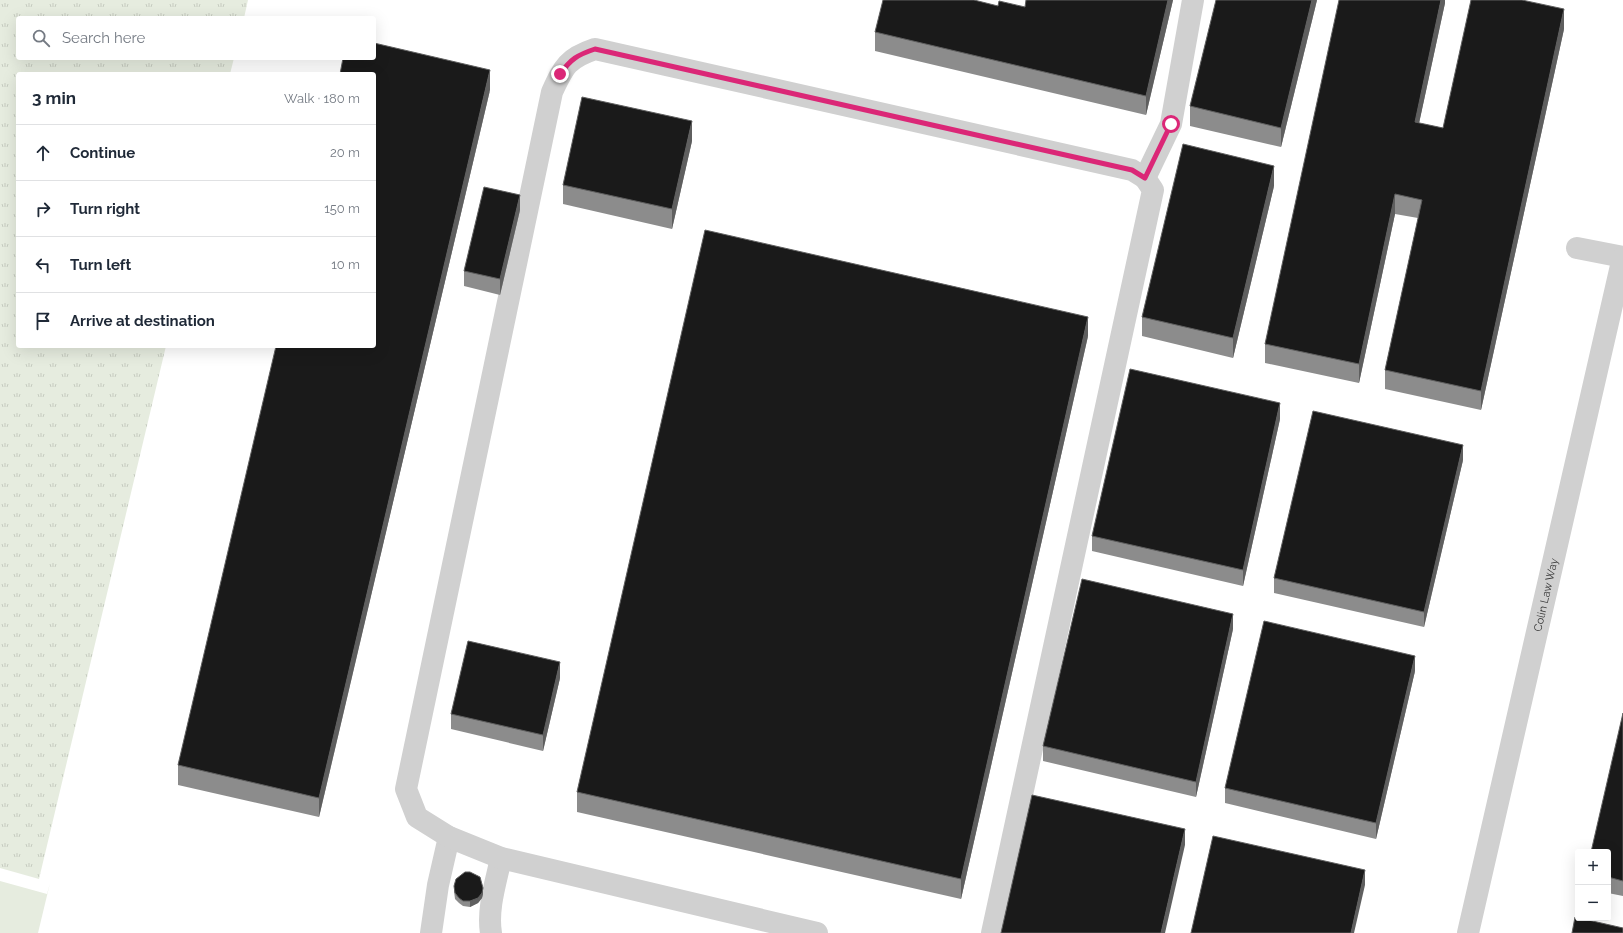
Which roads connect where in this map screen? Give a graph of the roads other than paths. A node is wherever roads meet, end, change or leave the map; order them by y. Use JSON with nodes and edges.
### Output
{"nodes":[{"id":1,"x":1193,"y":0,"type":"edge"},
{"id":2,"x":1145,"y":178,"type":"junction"},
{"id":3,"x":1577,"y":248,"type":"dead end"},
{"id":4,"x":1623,"y":257,"type":"edge"},
{"id":5,"x":449,"y":837,"type":"junction"},
{"id":6,"x":501,"y":858,"type":"junction"},
{"id":7,"x":431,"y":933,"type":"edge"},
{"id":8,"x":491,"y":933,"type":"edge"},
{"id":9,"x":817,"y":933,"type":"edge"},
{"id":10,"x":992,"y":933,"type":"edge"},
{"id":11,"x":1468,"y":933,"type":"edge"}],
"edges":[{"from":1,"to":2,"type":"street"},
{"from":2,"to":5,"type":"street"},
{"from":2,"to":10,"type":"street"},
{"from":3,"to":4,"type":"street"},
{"from":4,"to":11,"type":"street","name":"Colin Law Way"},
{"from":5,"to":6,"type":"street"},
{"from":5,"to":7,"type":"street"},
{"from":6,"to":8,"type":"street"},
{"from":6,"to":9,"type":"street"}]}
